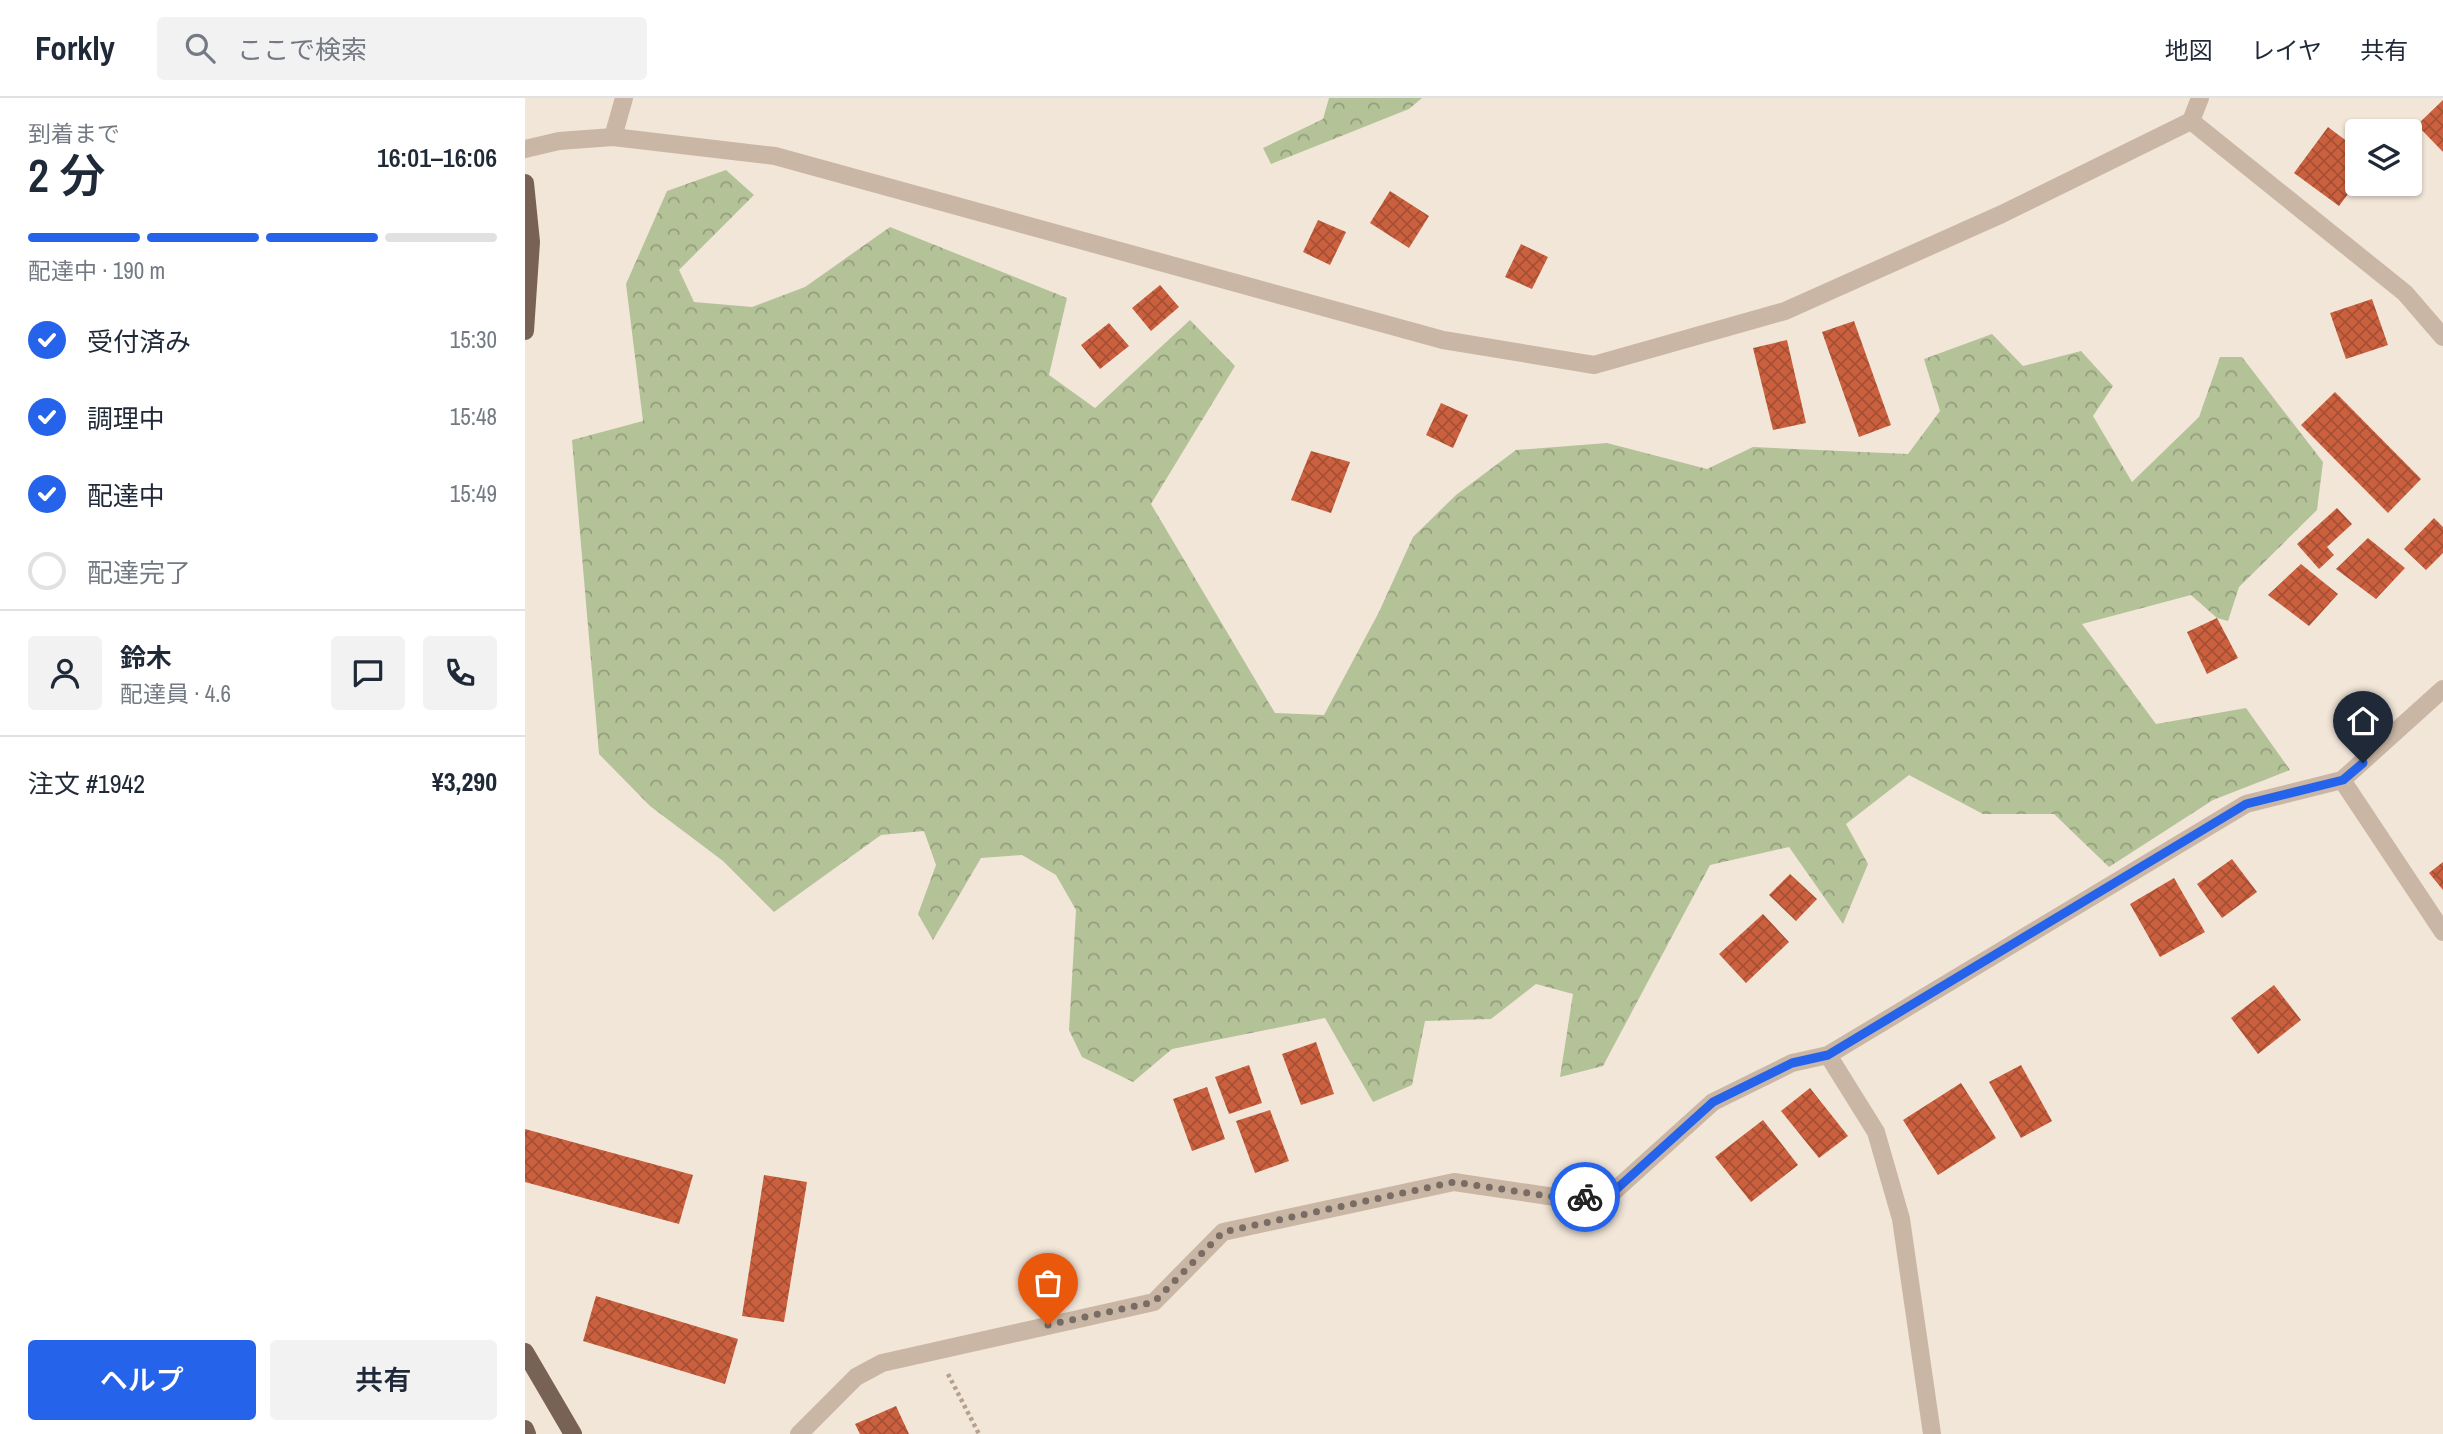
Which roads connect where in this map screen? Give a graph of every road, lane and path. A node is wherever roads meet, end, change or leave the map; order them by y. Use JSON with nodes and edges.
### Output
{"nodes":[{"id":1,"x":624,"y":98,"type":"edge"},
{"id":2,"x":2200,"y":98,"type":"edge"},
{"id":3,"x":2191,"y":121,"type":"junction"},
{"id":4,"x":613,"y":137,"type":"junction"},
{"id":5,"x":525,"y":149,"type":"edge"},
{"id":6,"x":525,"y":183,"type":"edge"},
{"id":7,"x":525,"y":331,"type":"edge"},
{"id":8,"x":2443,"y":337,"type":"edge"},
{"id":9,"x":2443,"y":689,"type":"edge"},
{"id":10,"x":2343,"y":780,"type":"junction"},
{"id":11,"x":2443,"y":932,"type":"edge"},
{"id":12,"x":1828,"y":1055,"type":"junction"},
{"id":13,"x":942,"y":1349,"type":"junction"},
{"id":14,"x":525,"y":1352,"type":"edge"},
{"id":15,"x":573,"y":1434,"type":"edge"},
{"id":16,"x":799,"y":1434,"type":"edge"},
{"id":17,"x":979,"y":1434,"type":"edge"},
{"id":18,"x":1932,"y":1434,"type":"edge"}],
"edges":[{"from":1,"to":4,"type":"street"},
{"from":2,"to":3,"type":"street"},
{"from":3,"to":4,"type":"street"},
{"from":3,"to":8,"type":"street"},
{"from":4,"to":5,"type":"street"},
{"from":6,"to":7,"type":"main road"},
{"from":9,"to":10,"type":"street"},
{"from":10,"to":11,"type":"street"},
{"from":10,"to":12,"type":"street"},
{"from":12,"to":13,"type":"street"},
{"from":12,"to":18,"type":"street"},
{"from":13,"to":16,"type":"street"},
{"from":13,"to":17,"type":"path"},
{"from":14,"to":15,"type":"main road"}]}
